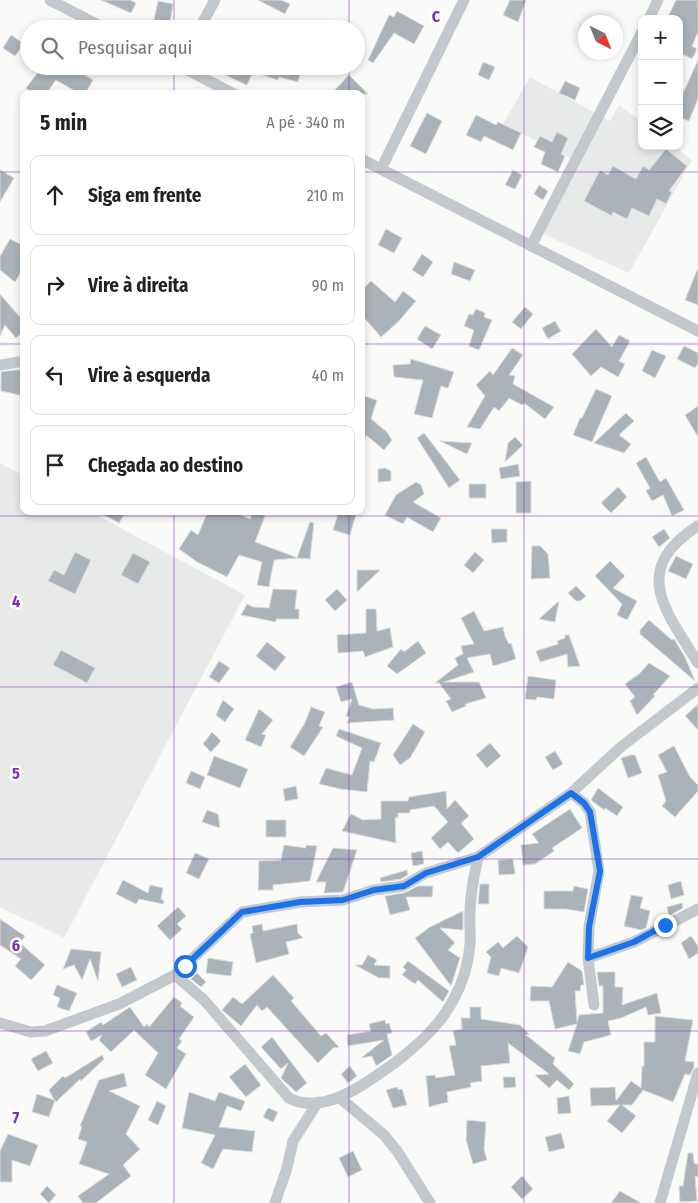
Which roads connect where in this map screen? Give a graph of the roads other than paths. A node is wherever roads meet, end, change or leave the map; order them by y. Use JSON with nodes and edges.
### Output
{"nodes":[{"id":1,"x":50,"y":0,"type":"edge"},
{"id":2,"x":215,"y":0,"type":"edge"},
{"id":3,"x":464,"y":0,"type":"edge"},
{"id":4,"x":658,"y":0,"type":"edge"},
{"id":5,"x":651,"y":15,"type":"edge"},
{"id":6,"x":89,"y":20,"type":"edge"},
{"id":7,"x":204,"y":20,"type":"edge"},
{"id":8,"x":638,"y":40,"type":"edge"},
{"id":9,"x":202,"y":75,"type":"edge"},
{"id":10,"x":227,"y":90,"type":"edge"},
{"id":11,"x":365,"y":163,"type":"edge"},
{"id":12,"x":381,"y":169,"type":"junction"},
{"id":13,"x":531,"y":246,"type":"junction"},
{"id":14,"x":698,"y":331,"type":"edge"},
{"id":15,"x":20,"y":362,"type":"edge"},
{"id":16,"x":0,"y":365,"type":"edge"},
{"id":17,"x":698,"y":526,"type":"edge"},
{"id":18,"x":698,"y":663,"type":"edge"},
{"id":19,"x":698,"y":688,"type":"edge"},
{"id":20,"x":571,"y":793,"type":"junction"},
{"id":21,"x":478,"y":857,"type":"junction"},
{"id":22,"x":698,"y":909,"type":"edge"},
{"id":23,"x":588,"y":958,"type":"junction"},
{"id":24,"x":174,"y":975,"type":"junction"},
{"id":25,"x":594,"y":1005,"type":"dead end"},
{"id":26,"x":0,"y":1023,"type":"edge"},
{"id":27,"x":698,"y":1073,"type":"edge"},
{"id":28,"x":696,"y":1090,"type":"edge"},
{"id":29,"x":340,"y":1098,"type":"junction"},
{"id":30,"x":318,"y":1102,"type":"junction"},
{"id":31,"x":275,"y":1203,"type":"edge"},
{"id":32,"x":430,"y":1203,"type":"edge"},
{"id":33,"x":660,"y":1203,"type":"edge"}],
"edges":[{"from":1,"to":6,"type":"street"},
{"from":2,"to":7,"type":"street"},
{"from":3,"to":12,"type":"street"},
{"from":4,"to":5,"type":"street"},
{"from":8,"to":13,"type":"street"},
{"from":9,"to":10,"type":"street"},
{"from":11,"to":12,"type":"street"},
{"from":12,"to":13,"type":"street"},
{"from":13,"to":14,"type":"street"},
{"from":15,"to":16,"type":"street"},
{"from":17,"to":18,"type":"street"},
{"from":19,"to":20,"type":"street"},
{"from":20,"to":21,"type":"street"},
{"from":20,"to":23,"type":"street"},
{"from":21,"to":24,"type":"street"},
{"from":21,"to":29,"type":"street"},
{"from":22,"to":23,"type":"street"},
{"from":23,"to":25,"type":"street"},
{"from":24,"to":26,"type":"street"},
{"from":24,"to":30,"type":"street"},
{"from":27,"to":28,"type":"street"},
{"from":28,"to":33,"type":"street"},
{"from":29,"to":30,"type":"street"},
{"from":29,"to":32,"type":"street"},
{"from":30,"to":31,"type":"street"}]}
